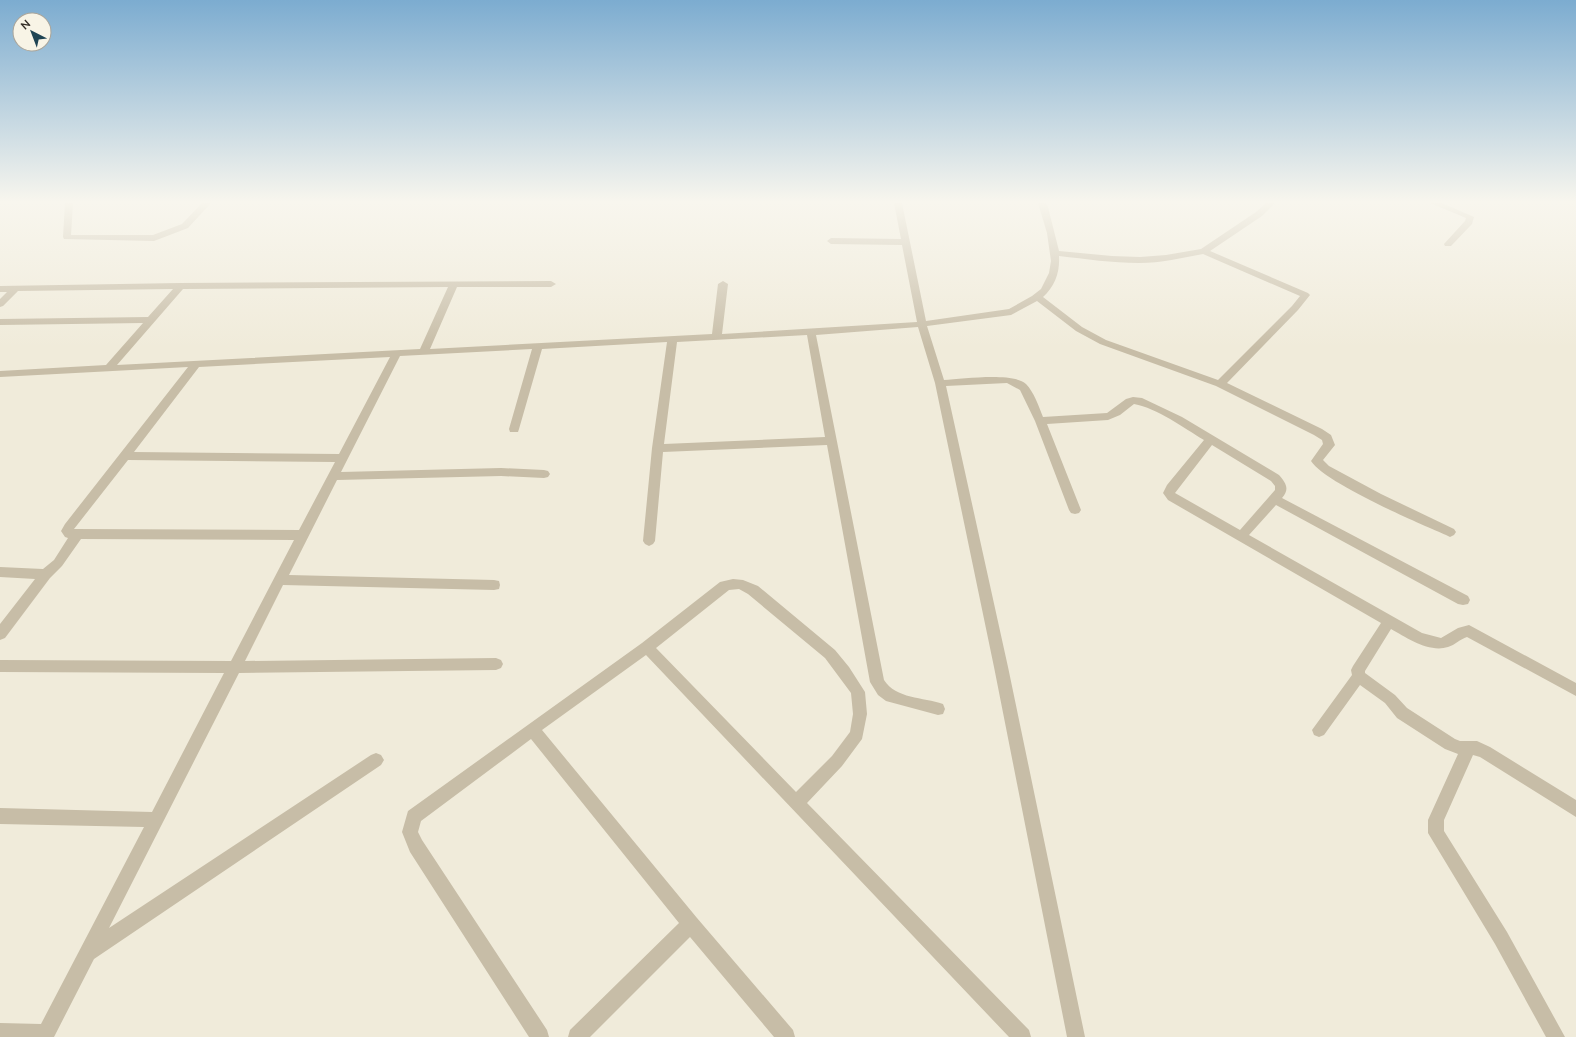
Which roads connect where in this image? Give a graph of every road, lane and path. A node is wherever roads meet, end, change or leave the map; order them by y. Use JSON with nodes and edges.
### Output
{"nodes":[{"id":1,"x":907,"y":251,"type":"edge"},
{"id":2,"x":1202,"y":251,"type":"edge"},
{"id":3,"x":1204,"y":251,"type":"edge"},
{"id":4,"x":1056,"y":253,"type":"joint"},
{"id":5,"x":454,"y":284,"type":"junction"},
{"id":6,"x":552,"y":284,"type":"dead end"},
{"id":7,"x":723,"y":284,"type":"dead end"},
{"id":8,"x":180,"y":286,"type":"junction"},
{"id":9,"x":16,"y":288,"type":"junction"},
{"id":10,"x":0,"y":289,"type":"edge"},
{"id":11,"x":1037,"y":297,"type":"junction"},
{"id":12,"x":0,"y":304,"type":"edge"},
{"id":13,"x":150,"y":320,"type":"junction"},
{"id":14,"x":0,"y":322,"type":"edge"},
{"id":15,"x":922,"y":324,"type":"junction"},
{"id":16,"x":810,"y":332,"type":"junction"},
{"id":17,"x":717,"y":336,"type":"junction"},
{"id":18,"x":672,"y":339,"type":"junction"},
{"id":19,"x":538,"y":346,"type":"junction"},
{"id":20,"x":424,"y":352,"type":"junction"},
{"id":21,"x":396,"y":354,"type":"junction"},
{"id":22,"x":197,"y":363,"type":"junction"},
{"id":23,"x":109,"y":368,"type":"junction"},
{"id":24,"x":0,"y":374,"type":"edge"},
{"id":25,"x":940,"y":383,"type":"junction"},
{"id":26,"x":1220,"y":384,"type":"junction"},
{"id":27,"x":1040,"y":421,"type":"junction"},
{"id":28,"x":514,"y":429,"type":"dead end"},
{"id":29,"x":1211,"y":440,"type":"junction"},
{"id":30,"x":831,"y":442,"type":"junction"},
{"id":31,"x":658,"y":448,"type":"junction"},
{"id":32,"x":125,"y":456,"type":"junction"},
{"id":33,"x":342,"y":458,"type":"junction"},
{"id":34,"x":544,"y":474,"type":"dead end"},
{"id":35,"x":333,"y":476,"type":"junction"},
{"id":36,"x":1274,"y":499,"type":"junction"},
{"id":37,"x":1075,"y":510,"type":"dead end"},
{"id":38,"x":1450,"y":532,"type":"dead end"},
{"id":39,"x":78,"y":534,"type":"junction"},
{"id":40,"x":302,"y":535,"type":"junction"},
{"id":41,"x":1241,"y":537,"type":"junction"},
{"id":42,"x":649,"y":541,"type":"dead end"},
{"id":43,"x":0,"y":572,"type":"edge"},
{"id":44,"x":46,"y":574,"type":"junction"},
{"id":45,"x":279,"y":580,"type":"junction"},
{"id":46,"x":494,"y":585,"type":"dead end"},
{"id":47,"x":1463,"y":600,"type":"dead end"},
{"id":48,"x":1389,"y":621,"type":"junction"},
{"id":49,"x":0,"y":634,"type":"edge"},
{"id":50,"x":647,"y":647,"type":"junction"},
{"id":51,"x":496,"y":664,"type":"dead end"},
{"id":52,"x":0,"y":666,"type":"edge"},
{"id":53,"x":234,"y":667,"type":"junction"},
{"id":54,"x":1359,"y":676,"type":"junction"},
{"id":55,"x":1576,"y":690,"type":"edge"},
{"id":56,"x":938,"y":709,"type":"dead end"},
{"id":57,"x":532,"y":729,"type":"junction"},
{"id":58,"x":1320,"y":730,"type":"dead end"},
{"id":59,"x":1468,"y":749,"type":"junction"},
{"id":60,"x":376,"y":760,"type":"dead end"},
{"id":61,"x":796,"y":803,"type":"junction"},
{"id":62,"x":1576,"y":809,"type":"edge"},
{"id":63,"x":0,"y":816,"type":"edge"},
{"id":64,"x":156,"y":820,"type":"junction"},
{"id":65,"x":691,"y":924,"type":"junction"},
{"id":66,"x":88,"y":953,"type":"junction"},
{"id":67,"x":0,"y":1032,"type":"edge"},
{"id":68,"x":46,"y":1035,"type":"edge"},
{"id":69,"x":540,"y":1037,"type":"edge"},
{"id":70,"x":577,"y":1037,"type":"edge"},
{"id":71,"x":786,"y":1037,"type":"edge"},
{"id":72,"x":1022,"y":1037,"type":"edge"},
{"id":73,"x":1076,"y":1037,"type":"edge"},
{"id":74,"x":1556,"y":1037,"type":"edge"}],
"edges":[{"from":1,"to":15,"type":"street"},
{"from":2,"to":4,"type":"street"},
{"from":3,"to":26,"type":"street"},
{"from":4,"to":11,"type":"street"},
{"from":5,"to":6,"type":"street"},
{"from":5,"to":8,"type":"street"},
{"from":5,"to":20,"type":"street"},
{"from":7,"to":17,"type":"street"},
{"from":8,"to":9,"type":"street"},
{"from":8,"to":13,"type":"street"},
{"from":9,"to":10,"type":"street"},
{"from":9,"to":12,"type":"street"},
{"from":11,"to":15,"type":"street"},
{"from":11,"to":26,"type":"street"},
{"from":13,"to":14,"type":"street"},
{"from":13,"to":23,"type":"street"},
{"from":15,"to":16,"type":"street"},
{"from":15,"to":25,"type":"street"},
{"from":16,"to":17,"type":"street"},
{"from":16,"to":30,"type":"street"},
{"from":17,"to":18,"type":"street"},
{"from":18,"to":19,"type":"street"},
{"from":18,"to":31,"type":"street"},
{"from":19,"to":20,"type":"street"},
{"from":19,"to":28,"type":"street"},
{"from":20,"to":21,"type":"street"},
{"from":21,"to":22,"type":"street"},
{"from":21,"to":33,"type":"street"},
{"from":22,"to":23,"type":"street"},
{"from":22,"to":32,"type":"street"},
{"from":23,"to":24,"type":"street"},
{"from":25,"to":27,"type":"street"},
{"from":25,"to":73,"type":"street"},
{"from":26,"to":38,"type":"street"},
{"from":27,"to":29,"type":"street"},
{"from":27,"to":37,"type":"street"},
{"from":29,"to":36,"type":"street"},
{"from":29,"to":41,"type":"street"},
{"from":30,"to":31,"type":"street"},
{"from":30,"to":56,"type":"street"},
{"from":31,"to":42,"type":"street"},
{"from":32,"to":33,"type":"street"},
{"from":32,"to":39,"type":"street"},
{"from":33,"to":35,"type":"street"},
{"from":34,"to":35,"type":"street"},
{"from":35,"to":40,"type":"street"},
{"from":36,"to":41,"type":"street"},
{"from":36,"to":47,"type":"street"},
{"from":39,"to":40,"type":"street"},
{"from":39,"to":44,"type":"street"},
{"from":40,"to":45,"type":"street"},
{"from":41,"to":48,"type":"street"},
{"from":43,"to":44,"type":"street"},
{"from":44,"to":49,"type":"street"},
{"from":45,"to":46,"type":"street"},
{"from":45,"to":53,"type":"street"},
{"from":48,"to":54,"type":"street"},
{"from":48,"to":55,"type":"street"},
{"from":50,"to":57,"type":"street"},
{"from":50,"to":61,"type":"street"},
{"from":50,"to":61,"type":"street"},
{"from":51,"to":53,"type":"street"},
{"from":52,"to":53,"type":"street"},
{"from":53,"to":64,"type":"street"},
{"from":54,"to":58,"type":"street"},
{"from":54,"to":59,"type":"street"},
{"from":57,"to":65,"type":"street"},
{"from":57,"to":69,"type":"street"},
{"from":59,"to":62,"type":"street"},
{"from":59,"to":74,"type":"street"},
{"from":60,"to":66,"type":"street"},
{"from":61,"to":72,"type":"street"},
{"from":63,"to":64,"type":"street"},
{"from":64,"to":66,"type":"street"},
{"from":65,"to":70,"type":"street"},
{"from":65,"to":71,"type":"street"},
{"from":66,"to":68,"type":"street"},
{"from":67,"to":68,"type":"street"}]}
